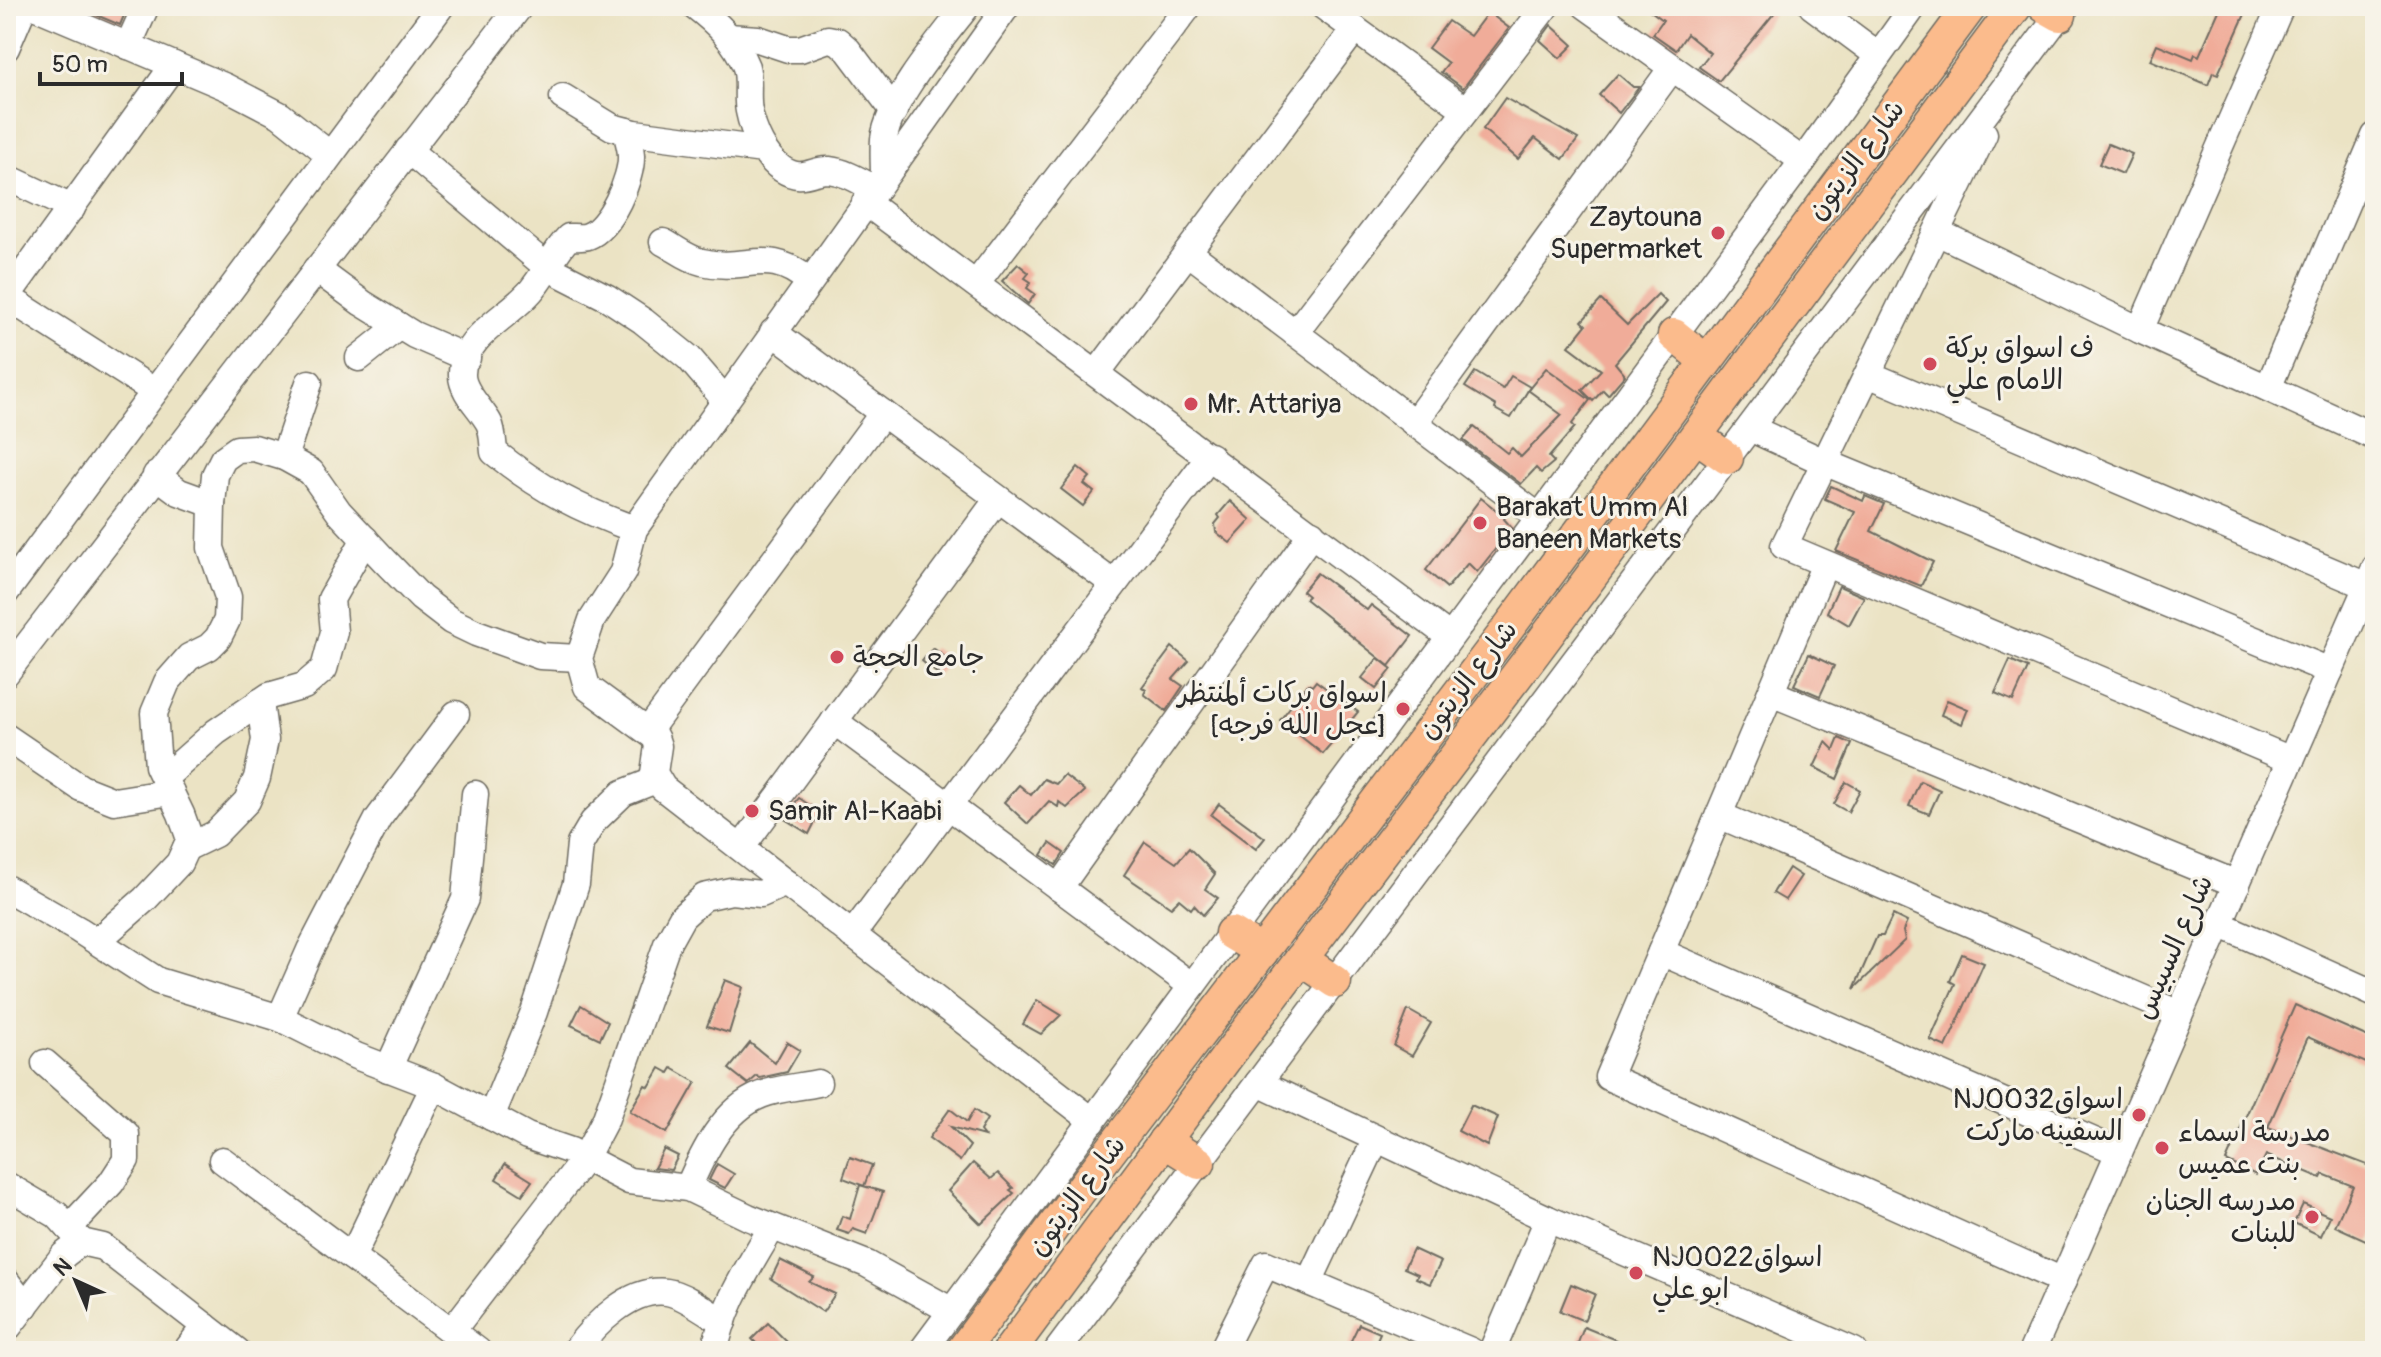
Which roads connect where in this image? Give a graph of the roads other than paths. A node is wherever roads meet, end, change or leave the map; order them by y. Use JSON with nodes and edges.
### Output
{"nodes":[{"id":1,"x":24,"y":6,"type":"edge"},
{"id":2,"x":34,"y":6,"type":"edge"},
{"id":3,"x":146,"y":6,"type":"edge"},
{"id":4,"x":440,"y":6,"type":"edge"},
{"id":5,"x":520,"y":6,"type":"edge"},
{"id":6,"x":695,"y":6,"type":"edge"},
{"id":7,"x":1007,"y":6,"type":"edge"},
{"id":8,"x":1189,"y":6,"type":"edge"},
{"id":9,"x":1323,"y":6,"type":"edge"},
{"id":10,"x":1546,"y":6,"type":"edge"},
{"id":11,"x":1586,"y":6,"type":"edge"},
{"id":12,"x":1812,"y":6,"type":"edge"},
{"id":13,"x":1914,"y":6,"type":"edge"},
{"id":14,"x":1971,"y":6,"type":"edge"},
{"id":15,"x":2016,"y":6,"type":"edge"},
{"id":16,"x":2281,"y":6,"type":"edge"},
{"id":17,"x":959,"y":9,"type":"edge"},
{"id":18,"x":2057,"y":9,"type":"edge"},
{"id":19,"x":1355,"y":29,"type":"junction"},
{"id":20,"x":728,"y":37,"type":"junction"},
{"id":21,"x":128,"y":46,"type":"junction"},
{"id":22,"x":6,"y":48,"type":"edge"},
{"id":23,"x":1878,"y":55,"type":"junction"},
{"id":24,"x":174,"y":65,"type":"junction"},
{"id":25,"x":1672,"y":68,"type":"junction"},
{"id":26,"x":2011,"y":79,"type":"junction"},
{"id":27,"x":563,"y":97,"type":"dead end"},
{"id":28,"x":1466,"y":110,"type":"junction"},
{"id":29,"x":894,"y":111,"type":"junction"},
{"id":30,"x":626,"y":131,"type":"junction"},
{"id":31,"x":2375,"y":136,"type":"edge"},
{"id":32,"x":408,"y":150,"type":"junction"},
{"id":33,"x":763,"y":150,"type":"junction"},
{"id":34,"x":329,"y":154,"type":"junction"},
{"id":35,"x":1803,"y":161,"type":"junction"},
{"id":36,"x":6,"y":177,"type":"edge"},
{"id":37,"x":875,"y":189,"type":"junction"},
{"id":38,"x":72,"y":208,"type":"junction"},
{"id":39,"x":1937,"y":232,"type":"junction"},
{"id":40,"x":663,"y":242,"type":"dead end"},
{"id":41,"x":1188,"y":252,"type":"junction"},
{"id":42,"x":547,"y":267,"type":"junction"},
{"id":43,"x":316,"y":269,"type":"junction"},
{"id":44,"x":809,"y":281,"type":"junction"},
{"id":45,"x":976,"y":284,"type":"junction"},
{"id":46,"x":6,"y":298,"type":"edge"},
{"id":47,"x":399,"y":326,"type":"junction"},
{"id":48,"x":2140,"y":330,"type":"junction"},
{"id":49,"x":773,"y":332,"type":"junction"},
{"id":50,"x":1295,"y":333,"type":"junction"},
{"id":51,"x":1674,"y":335,"type":"junction"},
{"id":52,"x":359,"y":358,"type":"dead end"},
{"id":53,"x":467,"y":358,"type":"junction"},
{"id":54,"x":1706,"y":361,"type":"junction"},
{"id":55,"x":1097,"y":373,"type":"junction"},
{"id":56,"x":1868,"y":374,"type":"junction"},
{"id":57,"x":309,"y":383,"type":"dead end"},
{"id":58,"x":2268,"y":388,"type":"junction"},
{"id":59,"x":154,"y":391,"type":"junction"},
{"id":60,"x":725,"y":400,"type":"junction"},
{"id":61,"x":883,"y":413,"type":"junction"},
{"id":62,"x":1414,"y":423,"type":"junction"},
{"id":63,"x":1750,"y":428,"type":"junction"},
{"id":64,"x":1696,"y":436,"type":"junction"},
{"id":65,"x":2375,"y":437,"type":"edge"},
{"id":66,"x":1210,"y":456,"type":"junction"},
{"id":67,"x":284,"y":457,"type":"junction"},
{"id":68,"x":1727,"y":458,"type":"junction"},
{"id":69,"x":1824,"y":462,"type":"junction"},
{"id":70,"x":156,"y":475,"type":"junction"},
{"id":71,"x":998,"y":499,"type":"junction"},
{"id":72,"x":212,"y":504,"type":"junction"},
{"id":73,"x":1539,"y":517,"type":"junction"},
{"id":74,"x":634,"y":529,"type":"junction"},
{"id":75,"x":1312,"y":533,"type":"junction"},
{"id":76,"x":365,"y":539,"type":"junction"},
{"id":77,"x":1825,"y":564,"type":"junction"},
{"id":78,"x":2371,"y":577,"type":"edge"},
{"id":79,"x":1114,"y":584,"type":"junction"},
{"id":80,"x":6,"y":592,"type":"edge"},
{"id":81,"x":1503,"y":635,"type":"junction"},
{"id":82,"x":1450,"y":637,"type":"junction"},
{"id":83,"x":1534,"y":653,"type":"junction"},
{"id":84,"x":579,"y":658,"type":"junction"},
{"id":85,"x":2330,"y":671,"type":"junction"},
{"id":86,"x":6,"y":673,"type":"edge"},
{"id":87,"x":1771,"y":693,"type":"junction"},
{"id":88,"x":1453,"y":698,"type":"junction"},
{"id":89,"x":260,"y":702,"type":"junction"},
{"id":90,"x":456,"y":714,"type":"dead end"},
{"id":91,"x":1482,"y":720,"type":"junction"},
{"id":92,"x":834,"y":721,"type":"junction"},
{"id":93,"x":648,"y":731,"type":"junction"},
{"id":94,"x":6,"y":737,"type":"edge"},
{"id":95,"x":2291,"y":760,"type":"junction"},
{"id":96,"x":656,"y":780,"type":"junction"},
{"id":97,"x":168,"y":785,"type":"junction"},
{"id":98,"x":475,"y":794,"type":"dead end"},
{"id":99,"x":949,"y":806,"type":"junction"},
{"id":100,"x":1719,"y":815,"type":"junction"},
{"id":101,"x":186,"y":848,"type":"junction"},
{"id":102,"x":741,"y":848,"type":"junction"},
{"id":103,"x":786,"y":883,"type":"junction"},
{"id":104,"x":2237,"y":884,"type":"junction"},
{"id":105,"x":6,"y":888,"type":"edge"},
{"id":106,"x":1059,"y":888,"type":"junction"},
{"id":107,"x":2219,"y":924,"type":"junction"},
{"id":108,"x":1231,"y":933,"type":"junction"},
{"id":109,"x":852,"y":935,"type":"junction"},
{"id":110,"x":97,"y":941,"type":"junction"},
{"id":111,"x":1262,"y":952,"type":"junction"},
{"id":112,"x":1661,"y":952,"type":"junction"},
{"id":113,"x":1301,"y":959,"type":"junction"},
{"id":114,"x":1335,"y":982,"type":"junction"},
{"id":115,"x":1192,"y":986,"type":"junction"},
{"id":116,"x":2375,"y":994,"type":"edge"},
{"id":117,"x":2179,"y":1014,"type":"junction"},
{"id":118,"x":280,"y":1018,"type":"junction"},
{"id":119,"x":45,"y":1063,"type":"dead end"},
{"id":120,"x":388,"y":1069,"type":"junction"},
{"id":121,"x":818,"y":1083,"type":"dead end"},
{"id":122,"x":1258,"y":1083,"type":"junction"},
{"id":123,"x":434,"y":1086,"type":"junction"},
{"id":124,"x":491,"y":1117,"type":"junction"},
{"id":125,"x":1093,"y":1121,"type":"junction"},
{"id":126,"x":1376,"y":1139,"type":"junction"},
{"id":127,"x":1164,"y":1141,"type":"junction"},
{"id":128,"x":2119,"y":1152,"type":"junction"},
{"id":129,"x":585,"y":1158,"type":"junction"},
{"id":130,"x":222,"y":1160,"type":"dead end"},
{"id":131,"x":1199,"y":1163,"type":"junction"},
{"id":132,"x":6,"y":1185,"type":"edge"},
{"id":133,"x":688,"y":1188,"type":"junction"},
{"id":134,"x":1548,"y":1219,"type":"junction"},
{"id":135,"x":772,"y":1227,"type":"junction"},
{"id":136,"x":75,"y":1235,"type":"junction"},
{"id":137,"x":352,"y":1257,"type":"junction"},
{"id":138,"x":6,"y":1281,"type":"edge"},
{"id":139,"x":2063,"y":1281,"type":"junction"},
{"id":140,"x":1309,"y":1282,"type":"junction"},
{"id":141,"x":25,"y":1306,"type":"junction"},
{"id":142,"x":952,"y":1311,"type":"junction"},
{"id":143,"x":723,"y":1322,"type":"junction"},
{"id":144,"x":205,"y":1326,"type":"junction"},
{"id":145,"x":6,"y":1330,"type":"edge"},
{"id":146,"x":451,"y":1332,"type":"junction"},
{"id":147,"x":186,"y":1351,"type":"edge"},
{"id":148,"x":237,"y":1351,"type":"edge"},
{"id":149,"x":478,"y":1351,"type":"edge"},
{"id":150,"x":575,"y":1351,"type":"edge"},
{"id":151,"x":715,"y":1351,"type":"edge"},
{"id":152,"x":922,"y":1351,"type":"edge"},
{"id":153,"x":962,"y":1351,"type":"edge"},
{"id":154,"x":1009,"y":1351,"type":"edge"},
{"id":155,"x":1057,"y":1351,"type":"edge"},
{"id":156,"x":1222,"y":1351,"type":"edge"},
{"id":157,"x":1471,"y":1351,"type":"edge"},
{"id":158,"x":1492,"y":1351,"type":"edge"},
{"id":159,"x":1854,"y":1351,"type":"edge"},
{"id":160,"x":2032,"y":1351,"type":"edge"}],
"edges":[{"from":1,"to":22,"type":"street"},
{"from":2,"to":21,"type":"street"},
{"from":3,"to":21,"type":"street"},
{"from":4,"to":34,"type":"street"},
{"from":5,"to":32,"type":"street"},
{"from":6,"to":20,"type":"street"},
{"from":7,"to":37,"type":"street"},
{"from":8,"to":45,"type":"street"},
{"from":9,"to":19,"type":"street"},
{"from":10,"to":28,"type":"street"},
{"from":11,"to":25,"type":"street"},
{"from":12,"to":23,"type":"street"},
{"from":13,"to":23,"type":"street"},
{"from":14,"to":54,"type":"main road","name":"شارع الزيتون"},
{"from":15,"to":64,"type":"main road","name":"شارع الزيتون"},
{"from":16,"to":48,"type":"street"},
{"from":17,"to":29,"type":"street"},
{"from":18,"to":26,"type":"street"},
{"from":19,"to":28,"type":"street"},
{"from":19,"to":41,"type":"street"},
{"from":20,"to":29,"type":"street"},
{"from":20,"to":33,"type":"street"},
{"from":21,"to":24,"type":"street"},
{"from":23,"to":35,"type":"street"},
{"from":24,"to":34,"type":"street"},
{"from":24,"to":38,"type":"street"},
{"from":25,"to":35,"type":"street"},
{"from":25,"to":62,"type":"street"},
{"from":26,"to":39,"type":"street"},
{"from":26,"to":63,"type":"street"},
{"from":27,"to":30,"type":"street"},
{"from":28,"to":50,"type":"street"},
{"from":29,"to":37,"type":"street"},
{"from":30,"to":33,"type":"street"},
{"from":30,"to":42,"type":"street"},
{"from":31,"to":58,"type":"street"},
{"from":32,"to":42,"type":"street"},
{"from":32,"to":43,"type":"street"},
{"from":33,"to":37,"type":"street"},
{"from":34,"to":59,"type":"street"},
{"from":35,"to":51,"type":"street"},
{"from":36,"to":38,"type":"street"},
{"from":37,"to":44,"type":"street"},
{"from":37,"to":45,"type":"street"},
{"from":38,"to":46,"type":"street"},
{"from":39,"to":48,"type":"street"},
{"from":39,"to":56,"type":"street"},
{"from":40,"to":44,"type":"street"},
{"from":41,"to":50,"type":"street"},
{"from":41,"to":55,"type":"street"},
{"from":42,"to":53,"type":"street"},
{"from":42,"to":60,"type":"street"},
{"from":43,"to":47,"type":"street"},
{"from":43,"to":70,"type":"street"},
{"from":44,"to":49,"type":"street"},
{"from":45,"to":55,"type":"street"},
{"from":46,"to":59,"type":"street"},
{"from":47,"to":52,"type":"street"},
{"from":47,"to":53,"type":"street"},
{"from":48,"to":58,"type":"street"},
{"from":49,"to":60,"type":"street"},
{"from":49,"to":61,"type":"street"},
{"from":50,"to":62,"type":"street"},
{"from":51,"to":54,"type":"main road"},
{"from":51,"to":73,"type":"street"},
{"from":53,"to":74,"type":"street"},
{"from":54,"to":81,"type":"main road","name":"شارع الزيتون"},
{"from":55,"to":66,"type":"street"},
{"from":56,"to":69,"type":"street"},
{"from":56,"to":78,"type":"street"},
{"from":57,"to":67,"type":"street"},
{"from":58,"to":65,"type":"street"},
{"from":59,"to":80,"type":"street"},
{"from":60,"to":74,"type":"street"},
{"from":61,"to":71,"type":"street"},
{"from":61,"to":93,"type":"street"},
{"from":62,"to":73,"type":"street"},
{"from":63,"to":68,"type":"street"},
{"from":63,"to":69,"type":"street"},
{"from":64,"to":68,"type":"main road"},
{"from":64,"to":83,"type":"main road","name":"شارع الزيتون"},
{"from":66,"to":75,"type":"street"},
{"from":66,"to":79,"type":"street"},
{"from":67,"to":72,"type":"street"},
{"from":67,"to":76,"type":"street"},
{"from":68,"to":114,"type":"street"},
{"from":69,"to":77,"type":"street"},
{"from":69,"to":85,"type":"street"},
{"from":70,"to":72,"type":"street"},
{"from":70,"to":86,"type":"street"},
{"from":71,"to":79,"type":"street"},
{"from":71,"to":92,"type":"street"},
{"from":72,"to":97,"type":"street"},
{"from":73,"to":82,"type":"street"},
{"from":74,"to":84,"type":"street"},
{"from":75,"to":82,"type":"street"},
{"from":75,"to":106,"type":"street"},
{"from":76,"to":84,"type":"street"},
{"from":76,"to":89,"type":"street"},
{"from":77,"to":87,"type":"street"},
{"from":77,"to":95,"type":"street"},
{"from":78,"to":85,"type":"street","name":"شارع السبيس"},
{"from":79,"to":99,"type":"street"},
{"from":81,"to":83,"type":"main road"},
{"from":81,"to":88,"type":"main road","name":"شارع الزيتون"},
{"from":82,"to":108,"type":"street"},
{"from":83,"to":91,"type":"main road","name":"شارع الزيتون"},
{"from":84,"to":93,"type":"street"},
{"from":85,"to":95,"type":"street","name":"شارع السبيس"},
{"from":87,"to":100,"type":"street"},
{"from":87,"to":104,"type":"street"},
{"from":88,"to":91,"type":"main road"},
{"from":88,"to":111,"type":"main road","name":"شارع الزيتون"},
{"from":89,"to":97,"type":"street"},
{"from":89,"to":101,"type":"street"},
{"from":90,"to":118,"type":"street"},
{"from":91,"to":113,"type":"main road","name":"شارع الزيتون"},
{"from":92,"to":99,"type":"street"},
{"from":92,"to":102,"type":"street"},
{"from":93,"to":96,"type":"street"},
{"from":94,"to":97,"type":"street"},
{"from":95,"to":104,"type":"street","name":"شارع السبيس"},
{"from":96,"to":102,"type":"street"},
{"from":96,"to":124,"type":"street"},
{"from":97,"to":101,"type":"street"},
{"from":98,"to":120,"type":"street"},
{"from":99,"to":106,"type":"street"},
{"from":99,"to":109,"type":"street"},
{"from":100,"to":112,"type":"street"},
{"from":100,"to":117,"type":"street"},
{"from":101,"to":110,"type":"street"},
{"from":102,"to":103,"type":"street"},
{"from":103,"to":109,"type":"street"},
{"from":103,"to":129,"type":"street"},
{"from":104,"to":107,"type":"street","name":"شارع السبيس"},
{"from":105,"to":110,"type":"street"},
{"from":106,"to":115,"type":"street"},
{"from":107,"to":116,"type":"street"},
{"from":107,"to":117,"type":"street","name":"شارع السبيس"},
{"from":108,"to":111,"type":"main road"},
{"from":108,"to":115,"type":"street"},
{"from":109,"to":125,"type":"street"},
{"from":110,"to":118,"type":"street"},
{"from":111,"to":153,"type":"main road","name":"شارع الزيتون"},
{"from":112,"to":128,"type":"street"},
{"from":112,"to":139,"type":"street"},
{"from":113,"to":114,"type":"main road"},
{"from":113,"to":127,"type":"main road","name":"شارع الزيتون"},
{"from":114,"to":122,"type":"street"},
{"from":115,"to":125,"type":"street"},
{"from":117,"to":128,"type":"street","name":"شارع السبيس"},
{"from":118,"to":120,"type":"street"},
{"from":119,"to":136,"type":"street"},
{"from":120,"to":123,"type":"street"},
{"from":121,"to":133,"type":"street"},
{"from":122,"to":126,"type":"street"},
{"from":122,"to":131,"type":"street"},
{"from":123,"to":124,"type":"street"},
{"from":123,"to":137,"type":"street"},
{"from":124,"to":129,"type":"street"},
{"from":125,"to":142,"type":"street"},
{"from":126,"to":134,"type":"street"},
{"from":126,"to":140,"type":"street"},
{"from":127,"to":131,"type":"main road"},
{"from":127,"to":154,"type":"main road","name":"شارع الزيتون"},
{"from":128,"to":139,"type":"street","name":"شارع السبيس"},
{"from":129,"to":133,"type":"street"},
{"from":129,"to":146,"type":"street"},
{"from":130,"to":137,"type":"street"},
{"from":131,"to":155,"type":"street"},
{"from":132,"to":136,"type":"street"},
{"from":133,"to":135,"type":"street"},
{"from":134,"to":158,"type":"street"},
{"from":134,"to":159,"type":"street"},
{"from":135,"to":142,"type":"street"},
{"from":135,"to":143,"type":"street"},
{"from":136,"to":141,"type":"street"},
{"from":136,"to":144,"type":"street"},
{"from":137,"to":146,"type":"street"},
{"from":138,"to":141,"type":"street"},
{"from":139,"to":160,"type":"street","name":"شارع السبيس"},
{"from":140,"to":156,"type":"street"},
{"from":140,"to":157,"type":"street"},
{"from":141,"to":145,"type":"street"},
{"from":142,"to":152,"type":"street"},
{"from":143,"to":150,"type":"street"},
{"from":143,"to":151,"type":"street"},
{"from":144,"to":147,"type":"street"},
{"from":144,"to":148,"type":"street"},
{"from":146,"to":149,"type":"street"}]}
